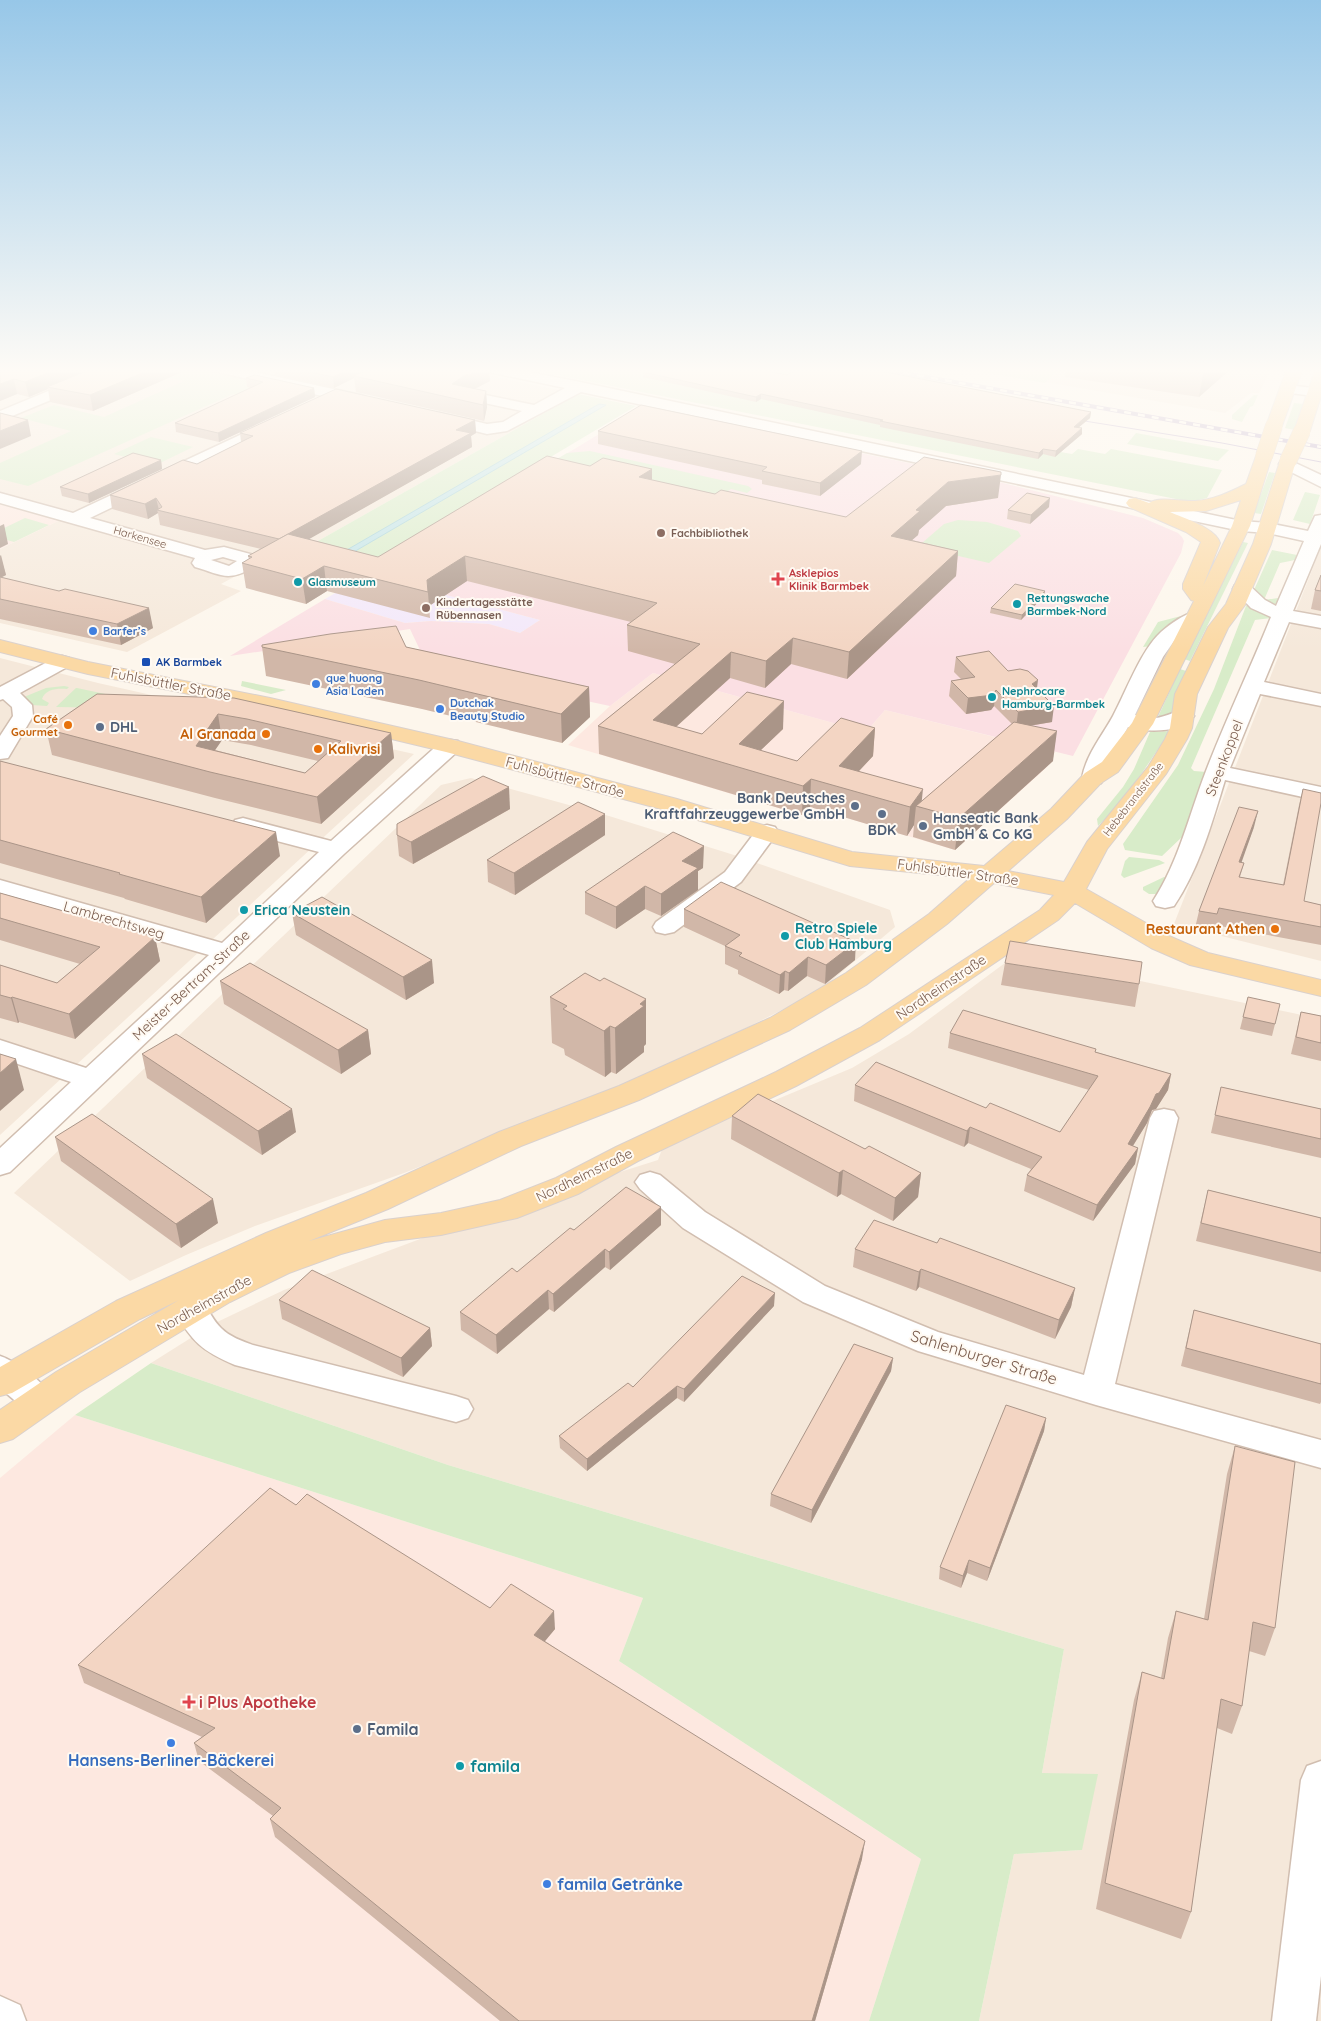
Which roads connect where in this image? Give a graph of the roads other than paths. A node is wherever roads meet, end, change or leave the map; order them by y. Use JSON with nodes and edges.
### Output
{"nodes":[{"id":1,"x":193,"y":462,"type":"edge"},
{"id":2,"x":942,"y":462,"type":"edge"},
{"id":3,"x":1262,"y":462,"type":"edge"},
{"id":4,"x":1287,"y":462,"type":"joint"},
{"id":5,"x":1321,"y":482,"type":"edge"},
{"id":6,"x":1253,"y":487,"type":"junction"},
{"id":7,"x":0,"y":498,"type":"edge"},
{"id":8,"x":1135,"y":503,"type":"junction"},
{"id":9,"x":74,"y":519,"type":"junction"},
{"id":10,"x":1321,"y":520,"type":"edge"},
{"id":11,"x":1240,"y":526,"type":"junction"},
{"id":12,"x":1266,"y":532,"type":"junction"},
{"id":13,"x":1315,"y":541,"type":"edge"},
{"id":14,"x":205,"y":555,"type":"dead end"},
{"id":15,"x":1242,"y":589,"type":"junction"},
{"id":16,"x":1199,"y":611,"type":"junction"},
{"id":17,"x":1282,"y":615,"type":"junction"},
{"id":18,"x":1321,"y":622,"type":"edge"},
{"id":19,"x":0,"y":646,"type":"edge"},
{"id":20,"x":62,"y":662,"type":"junction"},
{"id":21,"x":1252,"y":686,"type":"junction"},
{"id":22,"x":3,"y":693,"type":"edge"},
{"id":23,"x":1321,"y":700,"type":"edge"},
{"id":24,"x":1184,"y":716,"type":"junction"},
{"id":25,"x":1132,"y":720,"type":"junction"},
{"id":26,"x":450,"y":746,"type":"junction"},
{"id":27,"x":0,"y":753,"type":"edge"},
{"id":28,"x":1217,"y":772,"type":"junction"},
{"id":29,"x":1321,"y":794,"type":"edge"},
{"id":30,"x":221,"y":819,"type":"edge"},
{"id":31,"x":767,"y":832,"type":"junction"},
{"id":32,"x":336,"y":849,"type":"junction"},
{"id":33,"x":991,"y":874,"type":"junction"},
{"id":34,"x":0,"y":887,"type":"edge"},
{"id":35,"x":1072,"y":892,"type":"junction"},
{"id":36,"x":1165,"y":901,"type":"dead end"},
{"id":37,"x":666,"y":927,"type":"dead end"},
{"id":38,"x":227,"y":952,"type":"junction"},
{"id":39,"x":1321,"y":988,"type":"edge"},
{"id":40,"x":0,"y":1049,"type":"edge"},
{"id":41,"x":90,"y":1079,"type":"junction"},
{"id":42,"x":1164,"y":1118,"type":"dead end"},
{"id":43,"x":0,"y":1165,"type":"edge"},
{"id":44,"x":650,"y":1182,"type":"dead end"},
{"id":45,"x":190,"y":1310,"type":"junction"},
{"id":46,"x":3,"y":1376,"type":"edge"},
{"id":47,"x":1096,"y":1392,"type":"junction"},
{"id":48,"x":38,"y":1401,"type":"junction"},
{"id":49,"x":456,"y":1409,"type":"dead end"},
{"id":50,"x":0,"y":1429,"type":"edge"},
{"id":51,"x":1321,"y":1454,"type":"edge"},
{"id":52,"x":1321,"y":1780,"type":"edge"},
{"id":53,"x":0,"y":2018,"type":"edge"},
{"id":54,"x":4,"y":2021,"type":"edge"},
{"id":55,"x":1294,"y":2021,"type":"edge"}],
"edges":[{"from":1,"to":9,"type":"street"},
{"from":2,"to":8,"type":"street"},
{"from":3,"to":6,"type":"main road","bridge":true},
{"from":4,"to":5,"type":"street"},
{"from":4,"to":12,"type":"main road","name":"Hebebrandstraße"},
{"from":6,"to":8,"type":"main road"},
{"from":6,"to":11,"type":"main road"},
{"from":7,"to":9,"type":"street","name":"Harkensee"},
{"from":8,"to":11,"type":"street"},
{"from":8,"to":16,"type":"main road"},
{"from":9,"to":14,"type":"street","name":"Harkensee"},
{"from":10,"to":13,"type":"street","name":"Steenkoppel"},
{"from":11,"to":12,"type":"street"},
{"from":11,"to":16,"type":"main road"},
{"from":12,"to":13,"type":"street"},
{"from":12,"to":15,"type":"main road","name":"Hebebrandstraße"},
{"from":13,"to":17,"type":"street","name":"Steenkoppel"},
{"from":15,"to":17,"type":"street"},
{"from":15,"to":24,"type":"main road","name":"Hebebrandstraße"},
{"from":16,"to":25,"type":"main road"},
{"from":17,"to":18,"type":"street"},
{"from":17,"to":21,"type":"street","name":"Steenkoppel"},
{"from":19,"to":20,"type":"main road","name":"Fuhlsbüttler Straße"},
{"from":20,"to":22,"type":"street"},
{"from":20,"to":26,"type":"main road","name":"Fuhlsbüttler Straße"},
{"from":21,"to":23,"type":"street"},
{"from":21,"to":28,"type":"street","name":"Steenkoppel"},
{"from":22,"to":27,"type":"street"},
{"from":24,"to":25,"type":"lane"},
{"from":24,"to":35,"type":"main road","name":"Hebebrandstraße"},
{"from":25,"to":33,"type":"main road"},
{"from":26,"to":31,"type":"main road","name":"Fuhlsbüttler Straße"},
{"from":26,"to":32,"type":"street","name":"Meister-Bertram-Straße"},
{"from":28,"to":29,"type":"street"},
{"from":28,"to":36,"type":"street","name":"Steenkoppel"},
{"from":30,"to":32,"type":"street"},
{"from":31,"to":33,"type":"main road","name":"Fuhlsbüttler Straße"},
{"from":31,"to":37,"type":"street"},
{"from":32,"to":38,"type":"street","name":"Meister-Bertram-Straße"},
{"from":33,"to":35,"type":"main road","name":"Fuhlsbüttler Straße"},
{"from":33,"to":46,"type":"main road","name":"Nordheimstraße"},
{"from":34,"to":38,"type":"street","name":"Lambrechtsweg"},
{"from":35,"to":39,"type":"main road","name":"Fuhlsbüttler Straße"},
{"from":35,"to":45,"type":"main road","name":"Nordheimstraße"},
{"from":38,"to":41,"type":"street","name":"Meister-Bertram-Straße"},
{"from":40,"to":41,"type":"street"},
{"from":41,"to":43,"type":"street","name":"Meister-Bertram-Straße"},
{"from":42,"to":47,"type":"street"},
{"from":44,"to":47,"type":"street","name":"Sahlenburger Straße"},
{"from":45,"to":48,"type":"main road","name":"Nordheimstraße"},
{"from":45,"to":49,"type":"street"},
{"from":46,"to":48,"type":"street"},
{"from":47,"to":51,"type":"street","name":"Sahlenburger Straße"},
{"from":48,"to":50,"type":"main road","name":"Nordheimstraße"},
{"from":52,"to":55,"type":"street"},
{"from":53,"to":54,"type":"street"}]}
